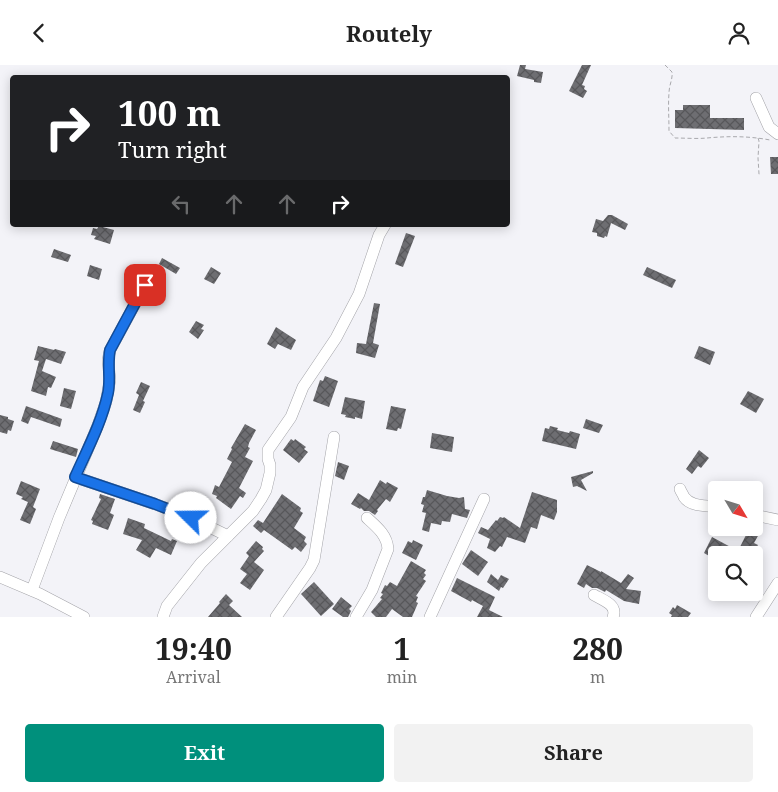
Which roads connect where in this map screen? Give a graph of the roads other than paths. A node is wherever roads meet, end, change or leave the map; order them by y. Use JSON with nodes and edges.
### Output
{"nodes":[{"id":1,"x":756,"y":98,"type":"dead end"},
{"id":2,"x":775,"y":137,"type":"edge"},
{"id":3,"x":384,"y":227,"type":"edge"},
{"id":4,"x":148,"y":280,"type":"dead end"},
{"id":5,"x":334,"y":437,"type":"dead end"},
{"id":6,"x":75,"y":477,"type":"junction"},
{"id":7,"x":680,"y":489,"type":"dead end"},
{"id":8,"x":484,"y":499,"type":"dead end"},
{"id":9,"x":708,"y":506,"type":"edge"},
{"id":10,"x":763,"y":517,"type":"edge"},
{"id":11,"x":367,"y":518,"type":"dead end"},
{"id":12,"x":778,"y":520,"type":"edge"},
{"id":13,"x":228,"y":536,"type":"junction"},
{"id":14,"x":0,"y":577,"type":"edge"},
{"id":15,"x":778,"y":583,"type":"edge"},
{"id":16,"x":32,"y":590,"type":"junction"},
{"id":17,"x":594,"y":595,"type":"dead end"},
{"id":18,"x":84,"y":617,"type":"edge"},
{"id":19,"x":163,"y":617,"type":"edge"},
{"id":20,"x":276,"y":617,"type":"edge"},
{"id":21,"x":356,"y":617,"type":"edge"},
{"id":22,"x":430,"y":617,"type":"edge"},
{"id":23,"x":613,"y":617,"type":"edge"},
{"id":24,"x":756,"y":617,"type":"edge"}],
"edges":[{"from":1,"to":2,"type":"street"},
{"from":3,"to":13,"type":"street"},
{"from":4,"to":6,"type":"street"},
{"from":5,"to":20,"type":"street"},
{"from":6,"to":13,"type":"street"},
{"from":6,"to":16,"type":"street"},
{"from":7,"to":9,"type":"street"},
{"from":8,"to":22,"type":"street"},
{"from":10,"to":12,"type":"street"},
{"from":11,"to":21,"type":"street"},
{"from":13,"to":19,"type":"street"},
{"from":14,"to":16,"type":"street"},
{"from":15,"to":24,"type":"street"},
{"from":16,"to":18,"type":"street"},
{"from":17,"to":23,"type":"street"}]}
